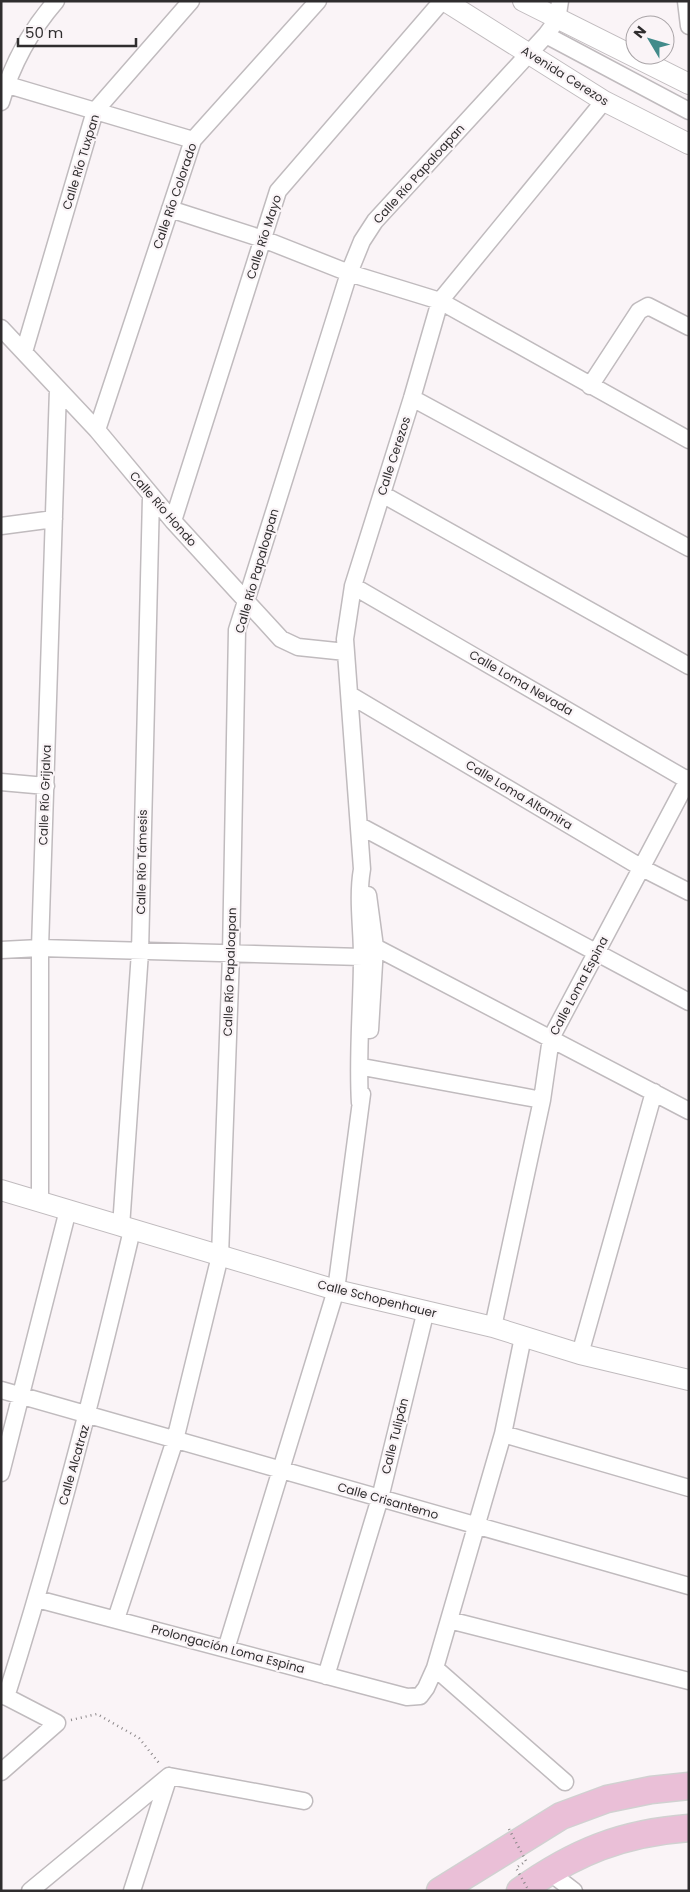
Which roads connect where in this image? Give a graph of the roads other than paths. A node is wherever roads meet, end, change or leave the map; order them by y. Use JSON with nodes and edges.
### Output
{"nodes":[{"id":1,"x":56,"y":1,"type":"edge"},
{"id":2,"x":191,"y":1,"type":"edge"},
{"id":3,"x":318,"y":1,"type":"edge"},
{"id":4,"x":443,"y":1,"type":"edge"},
{"id":5,"x":523,"y":1,"type":"edge"},
{"id":6,"x":686,"y":1,"type":"edge"},
{"id":7,"x":554,"y":19,"type":"edge"},
{"id":8,"x":689,"y":26,"type":"edge"},
{"id":9,"x":530,"y":53,"type":"junction"},
{"id":10,"x":4,"y":84,"type":"edge"},
{"id":11,"x":689,"y":84,"type":"edge"},
{"id":12,"x":604,"y":101,"type":"junction"},
{"id":13,"x":1,"y":102,"type":"edge"},
{"id":14,"x":96,"y":111,"type":"junction"},
{"id":15,"x":689,"y":111,"type":"edge"},
{"id":16,"x":193,"y":140,"type":"junction"},
{"id":17,"x":689,"y":144,"type":"edge"},
{"id":18,"x":170,"y":210,"type":"junction"},
{"id":19,"x":263,"y":239,"type":"junction"},
{"id":20,"x":349,"y":273,"type":"junction"},
{"id":21,"x":440,"y":301,"type":"junction"},
{"id":22,"x":689,"y":327,"type":"edge"},
{"id":23,"x":1,"y":328,"type":"edge"},
{"id":24,"x":24,"y":352,"type":"junction"},
{"id":25,"x":590,"y":386,"type":"junction"},
{"id":26,"x":58,"y":389,"type":"junction"},
{"id":27,"x":412,"y":398,"type":"junction"},
{"id":28,"x":97,"y":430,"type":"junction"},
{"id":29,"x":689,"y":440,"type":"edge"},
{"id":30,"x":382,"y":494,"type":"junction"},
{"id":31,"x":151,"y":497,"type":"junction"},
{"id":32,"x":54,"y":519,"type":"junction"},
{"id":33,"x":173,"y":521,"type":"junction"},
{"id":34,"x":1,"y":526,"type":"edge"},
{"id":35,"x":689,"y":548,"type":"edge"},
{"id":36,"x":353,"y":586,"type":"junction"},
{"id":37,"x":245,"y":603,"type":"junction"},
{"id":38,"x":346,"y":652,"type":"junction"},
{"id":39,"x":689,"y":666,"type":"edge"},
{"id":40,"x":350,"y":695,"type":"junction"},
{"id":41,"x":688,"y":780,"type":"edge"},
{"id":42,"x":1,"y":782,"type":"edge"},
{"id":43,"x":46,"y":786,"type":"junction"},
{"id":44,"x":360,"y":826,"type":"junction"},
{"id":45,"x":642,"y":868,"type":"junction"},
{"id":46,"x":362,"y":869,"type":"junction"},
{"id":47,"x":689,"y":892,"type":"edge"},
{"id":48,"x":375,"y":947,"type":"junction"},
{"id":49,"x":40,"y":948,"type":"junction"},
{"id":50,"x":1,"y":950,"type":"edge"},
{"id":51,"x":140,"y":952,"type":"junction"},
{"id":52,"x":596,"y":952,"type":"junction"},
{"id":53,"x":231,"y":955,"type":"junction"},
{"id":54,"x":362,"y":957,"type":"junction"},
{"id":55,"x":689,"y":1002,"type":"edge"},
{"id":56,"x":551,"y":1038,"type":"junction"},
{"id":57,"x":368,"y":1068,"type":"junction"},
{"id":58,"x":654,"y":1092,"type":"junction"},
{"id":59,"x":542,"y":1100,"type":"junction"},
{"id":60,"x":360,"y":1103,"type":"junction"},
{"id":61,"x":689,"y":1111,"type":"edge"},
{"id":62,"x":1,"y":1190,"type":"edge"},
{"id":63,"x":40,"y":1202,"type":"junction"},
{"id":64,"x":68,"y":1210,"type":"junction"},
{"id":65,"x":126,"y":1229,"type":"junction"},
{"id":66,"x":220,"y":1256,"type":"junction"},
{"id":67,"x":336,"y":1290,"type":"junction"},
{"id":68,"x":426,"y":1310,"type":"junction"},
{"id":69,"x":493,"y":1327,"type":"junction"},
{"id":70,"x":523,"y":1337,"type":"junction"},
{"id":71,"x":580,"y":1354,"type":"junction"},
{"id":72,"x":689,"y":1380,"type":"edge"},
{"id":73,"x":1,"y":1390,"type":"edge"},
{"id":74,"x":21,"y":1396,"type":"junction"},
{"id":75,"x":88,"y":1416,"type":"junction"},
{"id":76,"x":503,"y":1434,"type":"junction"},
{"id":77,"x":175,"y":1440,"type":"junction"},
{"id":78,"x":279,"y":1470,"type":"junction"},
{"id":79,"x":1,"y":1473,"type":"edge"},
{"id":80,"x":689,"y":1488,"type":"edge"},
{"id":81,"x":380,"y":1498,"type":"junction"},
{"id":82,"x":476,"y":1526,"type":"junction"},
{"id":83,"x":689,"y":1586,"type":"edge"},
{"id":84,"x":37,"y":1599,"type":"junction"},
{"id":85,"x":116,"y":1619,"type":"junction"},
{"id":86,"x":449,"y":1620,"type":"junction"},
{"id":87,"x":226,"y":1649,"type":"junction"},
{"id":88,"x":435,"y":1668,"type":"junction"},
{"id":89,"x":326,"y":1676,"type":"junction"},
{"id":90,"x":689,"y":1681,"type":"edge"},
{"id":91,"x":3,"y":1696,"type":"edge"},
{"id":92,"x":1,"y":1772,"type":"edge"},
{"id":93,"x":169,"y":1776,"type":"junction"},
{"id":94,"x":565,"y":1782,"type":"dead end"},
{"id":95,"x":689,"y":1786,"type":"edge"},
{"id":96,"x":304,"y":1801,"type":"dead end"},
{"id":97,"x":689,"y":1828,"type":"edge"},
{"id":98,"x":548,"y":1871,"type":"junction"},
{"id":99,"x":30,"y":1891,"type":"edge"},
{"id":100,"x":132,"y":1891,"type":"edge"},
{"id":101,"x":440,"y":1891,"type":"edge"},
{"id":102,"x":520,"y":1891,"type":"edge"},
{"id":103,"x":574,"y":1891,"type":"edge"}],
"edges":[{"from":1,"to":10,"type":"street"},
{"from":2,"to":14,"type":"street","name":"Calle Río Tuxpan"},
{"from":3,"to":16,"type":"street","name":"Calle Río Colorado"},
{"from":4,"to":9,"type":"street","name":"Avenida Cerezos"},
{"from":4,"to":19,"type":"street","name":"Calle Río Mayo"},
{"from":5,"to":7,"type":"street"},
{"from":6,"to":8,"type":"street"},
{"from":7,"to":9,"type":"street","name":"Calle Río Papaloapan"},
{"from":7,"to":11,"type":"street"},
{"from":7,"to":15,"type":"street"},
{"from":9,"to":12,"type":"street","name":"Avenida Cerezos"},
{"from":9,"to":20,"type":"street","name":"Calle Río Papaloapan"},
{"from":10,"to":13,"type":"street"},
{"from":10,"to":14,"type":"street"},
{"from":12,"to":17,"type":"street","name":"Avenida Cerezos"},
{"from":12,"to":21,"type":"street","name":"Calle Cerezos"},
{"from":14,"to":16,"type":"street"},
{"from":14,"to":24,"type":"street","name":"Calle Río Tuxpan"},
{"from":16,"to":18,"type":"street","name":"Calle Río Colorado"},
{"from":18,"to":19,"type":"street"},
{"from":18,"to":28,"type":"street","name":"Calle Río Colorado"},
{"from":19,"to":20,"type":"street"},
{"from":19,"to":33,"type":"street","name":"Calle Río Mayo"},
{"from":20,"to":21,"type":"street"},
{"from":20,"to":37,"type":"street","name":"Calle Río Papaloapan"},
{"from":21,"to":25,"type":"street"},
{"from":21,"to":27,"type":"street","name":"Calle Cerezos"},
{"from":22,"to":25,"type":"street"},
{"from":23,"to":24,"type":"street","name":"Calle Río Hondo"},
{"from":24,"to":26,"type":"street","name":"Calle Río Hondo"},
{"from":25,"to":29,"type":"street"},
{"from":26,"to":28,"type":"street","name":"Calle Río Hondo"},
{"from":26,"to":32,"type":"street","name":"Calle Río Grijalva"},
{"from":27,"to":30,"type":"street","name":"Calle Cerezos"},
{"from":27,"to":35,"type":"street"},
{"from":28,"to":31,"type":"street","name":"Calle Río Hondo"},
{"from":30,"to":36,"type":"street","name":"Calle Cerezos"},
{"from":30,"to":39,"type":"street"},
{"from":31,"to":33,"type":"street","name":"Calle Río Hondo"},
{"from":31,"to":51,"type":"street","name":"Calle Río Támesis"},
{"from":32,"to":34,"type":"street"},
{"from":32,"to":43,"type":"street","name":"Calle Río Grijalva"},
{"from":33,"to":37,"type":"street","name":"Calle Río Hondo"},
{"from":36,"to":38,"type":"street","name":"Calle Cerezos"},
{"from":36,"to":41,"type":"street","name":"Calle Loma Nevada"},
{"from":37,"to":38,"type":"street","name":"Calle Río Hondo"},
{"from":37,"to":53,"type":"street","name":"Calle Río Papaloapan"},
{"from":38,"to":40,"type":"street","name":"Calle Cerezos"},
{"from":40,"to":44,"type":"street","name":"Calle Cerezos"},
{"from":40,"to":45,"type":"street","name":"Calle Loma Altamira"},
{"from":41,"to":45,"type":"street","name":"Calle Loma Espina"},
{"from":42,"to":43,"type":"street"},
{"from":43,"to":49,"type":"street","name":"Calle Río Grijalva"},
{"from":44,"to":46,"type":"street","name":"Calle Cerezos"},
{"from":44,"to":52,"type":"street"},
{"from":45,"to":47,"type":"street","name":"Calle Loma Altamira"},
{"from":45,"to":52,"type":"street","name":"Calle Loma Espina"},
{"from":46,"to":48,"type":"street","name":"Calle Cerezos"},
{"from":46,"to":54,"type":"street","name":"Calle Cerezos"},
{"from":48,"to":56,"type":"street"},
{"from":48,"to":57,"type":"street","name":"Calle Cerezos"},
{"from":49,"to":50,"type":"street"},
{"from":49,"to":51,"type":"street"},
{"from":49,"to":63,"type":"street","name":"Calle Río Grijalva"},
{"from":51,"to":53,"type":"street"},
{"from":51,"to":65,"type":"street","name":"Calle Río Támesis"},
{"from":52,"to":55,"type":"street"},
{"from":52,"to":56,"type":"street","name":"Calle Loma Espina"},
{"from":53,"to":54,"type":"street"},
{"from":53,"to":66,"type":"street","name":"Calle Río Papaloapan"},
{"from":54,"to":60,"type":"street","name":"Calle Cerezos"},
{"from":56,"to":58,"type":"street"},
{"from":56,"to":59,"type":"street","name":"Calle Loma Espina"},
{"from":57,"to":59,"type":"street"},
{"from":57,"to":60,"type":"street","name":"Calle Cerezos"},
{"from":58,"to":61,"type":"street"},
{"from":58,"to":71,"type":"street"},
{"from":59,"to":69,"type":"street","name":"Calle Loma Espina"},
{"from":60,"to":67,"type":"street","name":"Calle Cerezos"},
{"from":62,"to":63,"type":"street","name":"Calle Schopenhauer"},
{"from":63,"to":64,"type":"street","name":"Calle Schopenhauer"},
{"from":64,"to":65,"type":"street","name":"Calle Schopenhauer"},
{"from":64,"to":74,"type":"street"},
{"from":65,"to":66,"type":"street","name":"Calle Schopenhauer"},
{"from":65,"to":75,"type":"street","name":"Calle Alcatraz"},
{"from":66,"to":67,"type":"street","name":"Calle Schopenhauer"},
{"from":66,"to":77,"type":"street","name":"Calle Río Papaloapan"},
{"from":67,"to":68,"type":"street","name":"Calle Schopenhauer"},
{"from":67,"to":78,"type":"street","name":"Calle Cerezos"},
{"from":68,"to":69,"type":"street","name":"Calle Schopenhauer"},
{"from":68,"to":81,"type":"street","name":"Calle Tulipán"},
{"from":69,"to":70,"type":"street","name":"Calle Schopenhauer"},
{"from":70,"to":71,"type":"street","name":"Calle Schopenhauer"},
{"from":70,"to":76,"type":"street"},
{"from":71,"to":72,"type":"street","name":"Calle Schopenhauer"},
{"from":73,"to":74,"type":"street","name":"Calle Crisantemo"},
{"from":74,"to":75,"type":"street","name":"Calle Crisantemo"},
{"from":74,"to":79,"type":"street"},
{"from":75,"to":77,"type":"street","name":"Calle Crisantemo"},
{"from":75,"to":84,"type":"street","name":"Calle Alcatraz"},
{"from":76,"to":80,"type":"street"},
{"from":76,"to":82,"type":"street"},
{"from":77,"to":78,"type":"street","name":"Calle Crisantemo"},
{"from":77,"to":85,"type":"street","name":"Calle Río Papaloapan"},
{"from":78,"to":81,"type":"street","name":"Calle Crisantemo"},
{"from":78,"to":87,"type":"street","name":"Calle Cerezos"},
{"from":81,"to":82,"type":"street","name":"Calle Crisantemo"},
{"from":81,"to":89,"type":"street","name":"Calle Tulipán"},
{"from":82,"to":83,"type":"street","name":"Calle Crisantemo"},
{"from":82,"to":86,"type":"street"},
{"from":84,"to":85,"type":"street","name":"Prolongación Loma Espina"},
{"from":84,"to":91,"type":"street","name":"Calle Alcatraz"},
{"from":85,"to":87,"type":"street","name":"Prolongación Loma Espina"},
{"from":86,"to":88,"type":"street"},
{"from":86,"to":90,"type":"street"},
{"from":87,"to":89,"type":"street","name":"Prolongación Loma Espina"},
{"from":88,"to":89,"type":"street","name":"Prolongación Loma Espina"},
{"from":88,"to":94,"type":"street"},
{"from":91,"to":92,"type":"street"},
{"from":93,"to":96,"type":"street"},
{"from":93,"to":99,"type":"street"},
{"from":93,"to":100,"type":"street"},
{"from":95,"to":101,"type":"main road"},
{"from":97,"to":98,"type":"main road"},
{"from":98,"to":102,"type":"main road"},
{"from":98,"to":103,"type":"street"}]}
